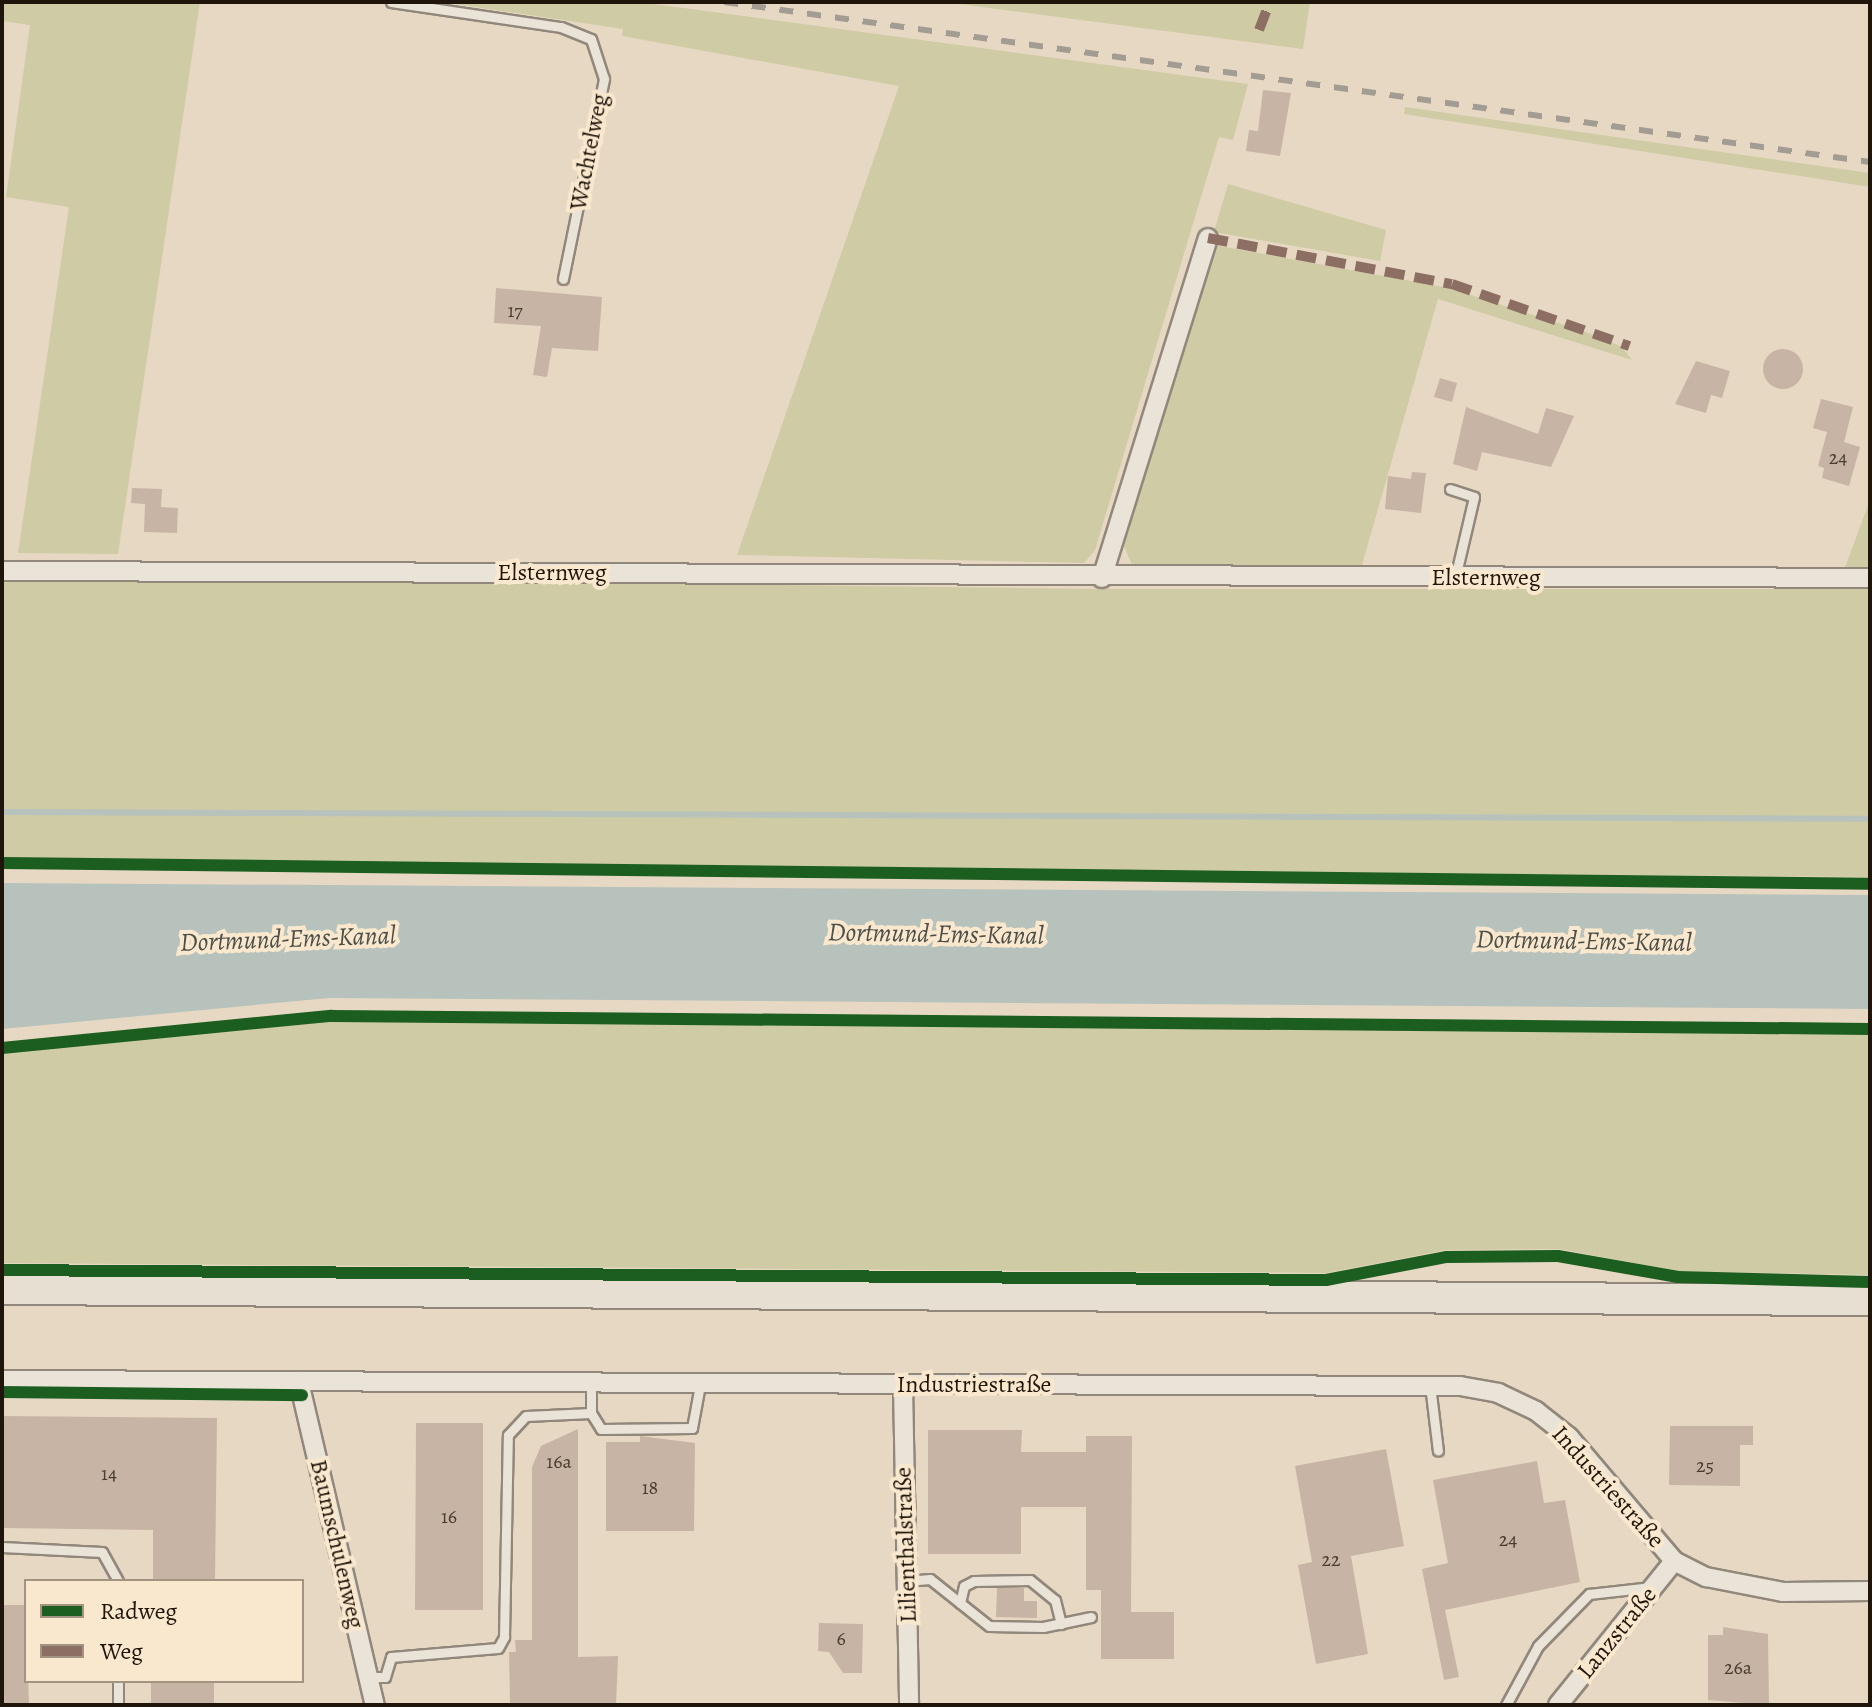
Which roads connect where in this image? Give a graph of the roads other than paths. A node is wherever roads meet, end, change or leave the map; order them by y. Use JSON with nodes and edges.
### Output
{"nodes":[{"id":1,"x":391,"y":2,"type":"edge"},
{"id":2,"x":1208,"y":238,"type":"dead end"},
{"id":3,"x":563,"y":279,"type":"dead end"},
{"id":4,"x":1450,"y":489,"type":"dead end"},
{"id":5,"x":2,"y":571,"type":"edge"},
{"id":6,"x":1102,"y":578,"type":"junction"},
{"id":7,"x":1455,"y":578,"type":"junction"},
{"id":8,"x":1870,"y":578,"type":"edge"},
{"id":9,"x":2,"y":1289,"type":"edge"},
{"id":10,"x":1870,"y":1300,"type":"edge"},
{"id":11,"x":2,"y":1380,"type":"edge"},
{"id":12,"x":299,"y":1382,"type":"junction"},
{"id":13,"x":591,"y":1384,"type":"junction"},
{"id":14,"x":700,"y":1385,"type":"junction"},
{"id":15,"x":1430,"y":1385,"type":"junction"},
{"id":16,"x":903,"y":1386,"type":"junction"},
{"id":17,"x":591,"y":1413,"type":"junction"},
{"id":18,"x":1438,"y":1451,"type":"dead end"},
{"id":19,"x":2,"y":1547,"type":"edge"},
{"id":20,"x":1674,"y":1561,"type":"junction"},
{"id":21,"x":117,"y":1579,"type":"edge"},
{"id":22,"x":906,"y":1581,"type":"junction"},
{"id":23,"x":1655,"y":1587,"type":"junction"},
{"id":24,"x":1870,"y":1591,"type":"edge"},
{"id":25,"x":960,"y":1603,"type":"junction"},
{"id":26,"x":1091,"y":1617,"type":"dead end"},
{"id":27,"x":1061,"y":1624,"type":"junction"},
{"id":28,"x":368,"y":1677,"type":"junction"},
{"id":29,"x":118,"y":1683,"type":"edge"},
{"id":30,"x":118,"y":1705,"type":"edge"},
{"id":31,"x":375,"y":1705,"type":"edge"},
{"id":32,"x":909,"y":1705,"type":"edge"},
{"id":33,"x":1506,"y":1705,"type":"edge"},
{"id":34,"x":1558,"y":1705,"type":"edge"}],
"edges":[{"from":1,"to":3,"type":"lane","name":"Wachtelweg"},
{"from":2,"to":6,"type":"street"},
{"from":4,"to":7,"type":"lane"},
{"from":5,"to":6,"type":"street","name":"Elsternweg"},
{"from":6,"to":7,"type":"street","name":"Elsternweg"},
{"from":7,"to":8,"type":"street","name":"Elsternweg"},
{"from":9,"to":10,"type":"main road"},
{"from":11,"to":12,"type":"street","name":"Industriestraße"},
{"from":12,"to":13,"type":"street","name":"Industriestraße"},
{"from":12,"to":28,"type":"street","name":"Baumschulenweg"},
{"from":13,"to":14,"type":"street","name":"Industriestraße"},
{"from":13,"to":17,"type":"lane"},
{"from":14,"to":16,"type":"street","name":"Industriestraße"},
{"from":14,"to":17,"type":"lane"},
{"from":15,"to":16,"type":"street","name":"Industriestraße"},
{"from":15,"to":18,"type":"lane"},
{"from":15,"to":20,"type":"street","name":"Industriestraße"},
{"from":16,"to":22,"type":"street","name":"Lilienthalstraße"},
{"from":17,"to":28,"type":"lane"},
{"from":19,"to":21,"type":"lane"},
{"from":20,"to":23,"type":"street","name":"Lanzstraße"},
{"from":20,"to":24,"type":"street","name":"Industriestraße"},
{"from":22,"to":25,"type":"lane"},
{"from":22,"to":32,"type":"street","name":"Lilienthalstraße"},
{"from":23,"to":33,"type":"lane"},
{"from":23,"to":34,"type":"street","name":"Lanzstraße"},
{"from":25,"to":27,"type":"lane"},
{"from":25,"to":27,"type":"lane"},
{"from":26,"to":27,"type":"lane"},
{"from":28,"to":31,"type":"street","name":"Baumschulenweg"},
{"from":29,"to":30,"type":"lane"}]}
